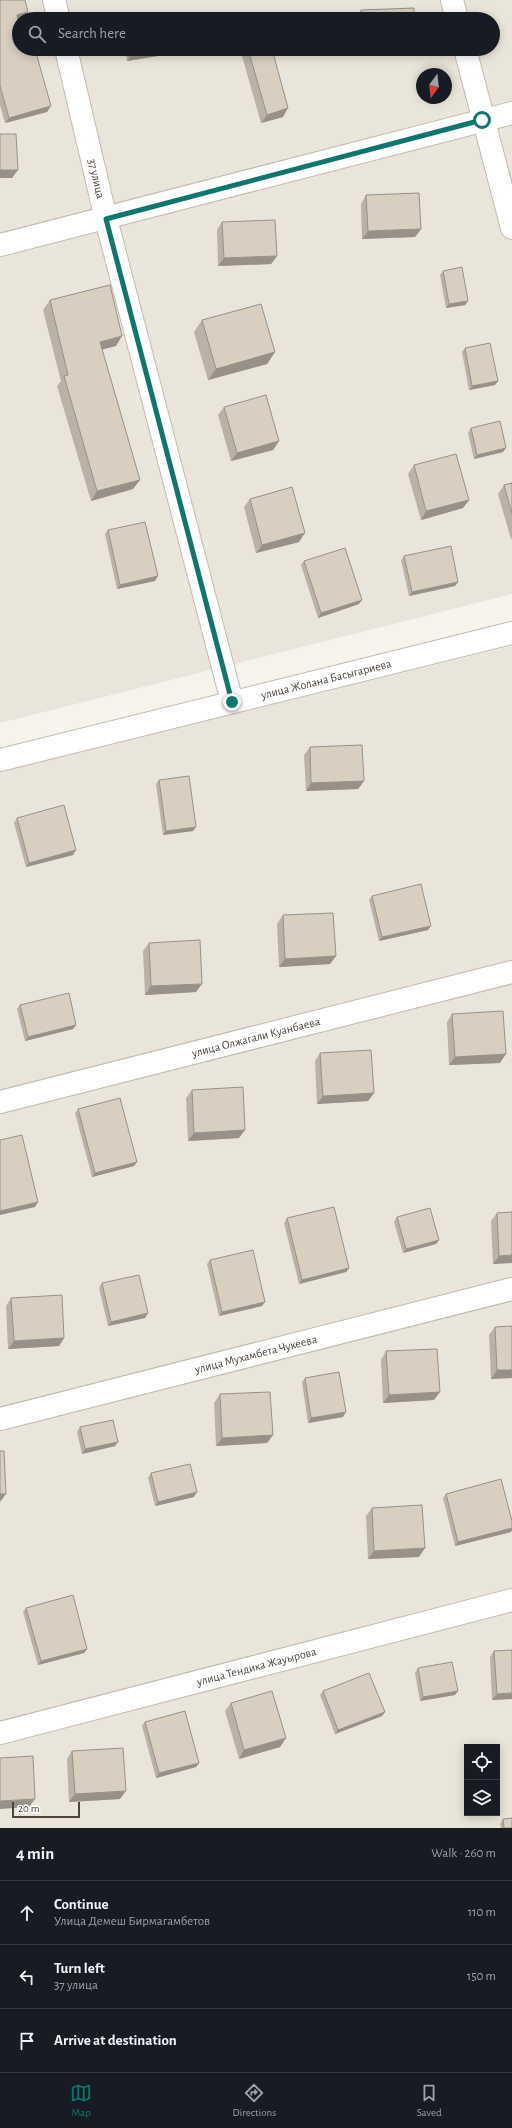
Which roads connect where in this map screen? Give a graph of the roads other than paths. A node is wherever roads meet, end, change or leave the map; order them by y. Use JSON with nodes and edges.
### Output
{"nodes":[{"id":1,"x":54,"y":0,"type":"edge"},
{"id":2,"x":452,"y":0,"type":"edge"},
{"id":3,"x":57,"y":12,"type":"edge"},
{"id":4,"x":455,"y":12,"type":"edge"},
{"id":5,"x":68,"y":56,"type":"edge"},
{"id":6,"x":467,"y":56,"type":"edge"},
{"id":7,"x":512,"y":113,"type":"edge"},
{"id":8,"x":482,"y":120,"type":"junction"},
{"id":9,"x":106,"y":219,"type":"junction"},
{"id":10,"x":512,"y":228,"type":"edge"},
{"id":11,"x":0,"y":245,"type":"edge"},
{"id":12,"x":512,"y":633,"type":"edge"},
{"id":13,"x":232,"y":702,"type":"junction"},
{"id":14,"x":0,"y":760,"type":"edge"},
{"id":15,"x":512,"y":972,"type":"edge"},
{"id":16,"x":0,"y":1102,"type":"edge"},
{"id":17,"x":512,"y":1289,"type":"edge"},
{"id":18,"x":0,"y":1419,"type":"edge"},
{"id":19,"x":512,"y":1600,"type":"edge"},
{"id":20,"x":0,"y":1733,"type":"edge"}],
"edges":[{"from":1,"to":3,"type":"street"},
{"from":2,"to":4,"type":"street"},
{"from":5,"to":9,"type":"street","name":"37 улица"},
{"from":6,"to":8,"type":"street"},
{"from":7,"to":8,"type":"street"},
{"from":8,"to":9,"type":"street"},
{"from":8,"to":10,"type":"street"},
{"from":9,"to":11,"type":"street"},
{"from":9,"to":13,"type":"street","name":"37 улица"},
{"from":12,"to":13,"type":"street","name":"улица Жолана Басыгариева"},
{"from":13,"to":14,"type":"street","name":"улица Жолана Басыгариева"},
{"from":15,"to":16,"type":"street","name":"улица Олжагали Куанбаева"},
{"from":17,"to":18,"type":"street","name":"улица Мухамбета Чукеева"},
{"from":19,"to":20,"type":"street","name":"улица Тендика Жауырова"}]}
